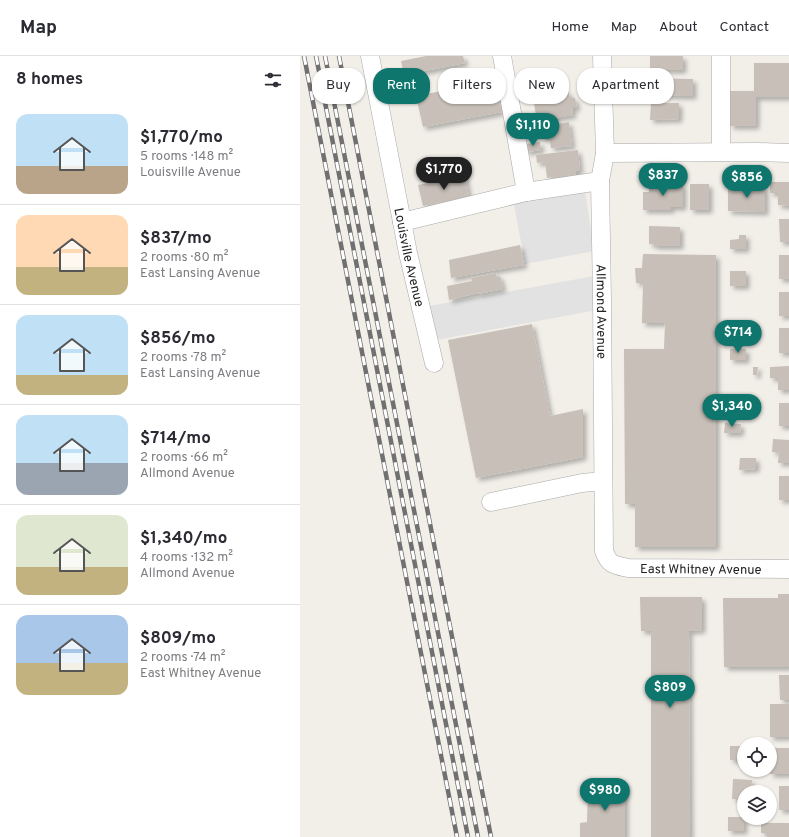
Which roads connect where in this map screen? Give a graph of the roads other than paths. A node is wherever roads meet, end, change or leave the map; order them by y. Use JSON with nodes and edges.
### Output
{"nodes":[{"id":1,"x":370,"y":56,"type":"edge"},
{"id":2,"x":502,"y":56,"type":"edge"},
{"id":3,"x":602,"y":56,"type":"edge"},
{"id":4,"x":721,"y":56,"type":"edge"},
{"id":5,"x":721,"y":152,"type":"junction"},
{"id":6,"x":605,"y":153,"type":"junction"},
{"id":7,"x":789,"y":153,"type":"edge"},
{"id":8,"x":600,"y":181,"type":"junction"},
{"id":9,"x":526,"y":192,"type":"junction"},
{"id":10,"x":402,"y":222,"type":"junction"},
{"id":11,"x":434,"y":363,"type":"dead end"},
{"id":12,"x":604,"y":481,"type":"junction"},
{"id":13,"x":491,"y":502,"type":"dead end"},
{"id":14,"x":613,"y":565,"type":"joint"},
{"id":15,"x":789,"y":569,"type":"edge"}],
"edges":[{"from":1,"to":10,"type":"street","name":"Louisville Avenue"},
{"from":2,"to":9,"type":"street"},
{"from":3,"to":6,"type":"street","name":"Allmond Avenue"},
{"from":4,"to":5,"type":"street"},
{"from":5,"to":6,"type":"street"},
{"from":5,"to":7,"type":"street"},
{"from":6,"to":8,"type":"street","name":"Allmond Avenue"},
{"from":8,"to":9,"type":"street"},
{"from":8,"to":12,"type":"street","name":"Allmond Avenue"},
{"from":9,"to":10,"type":"street"},
{"from":10,"to":11,"type":"street","name":"Louisville Avenue"},
{"from":12,"to":13,"type":"street"},
{"from":12,"to":14,"type":"street","name":"Allmond Avenue"},
{"from":14,"to":15,"type":"street","name":"East Whitney Avenue"}]}
